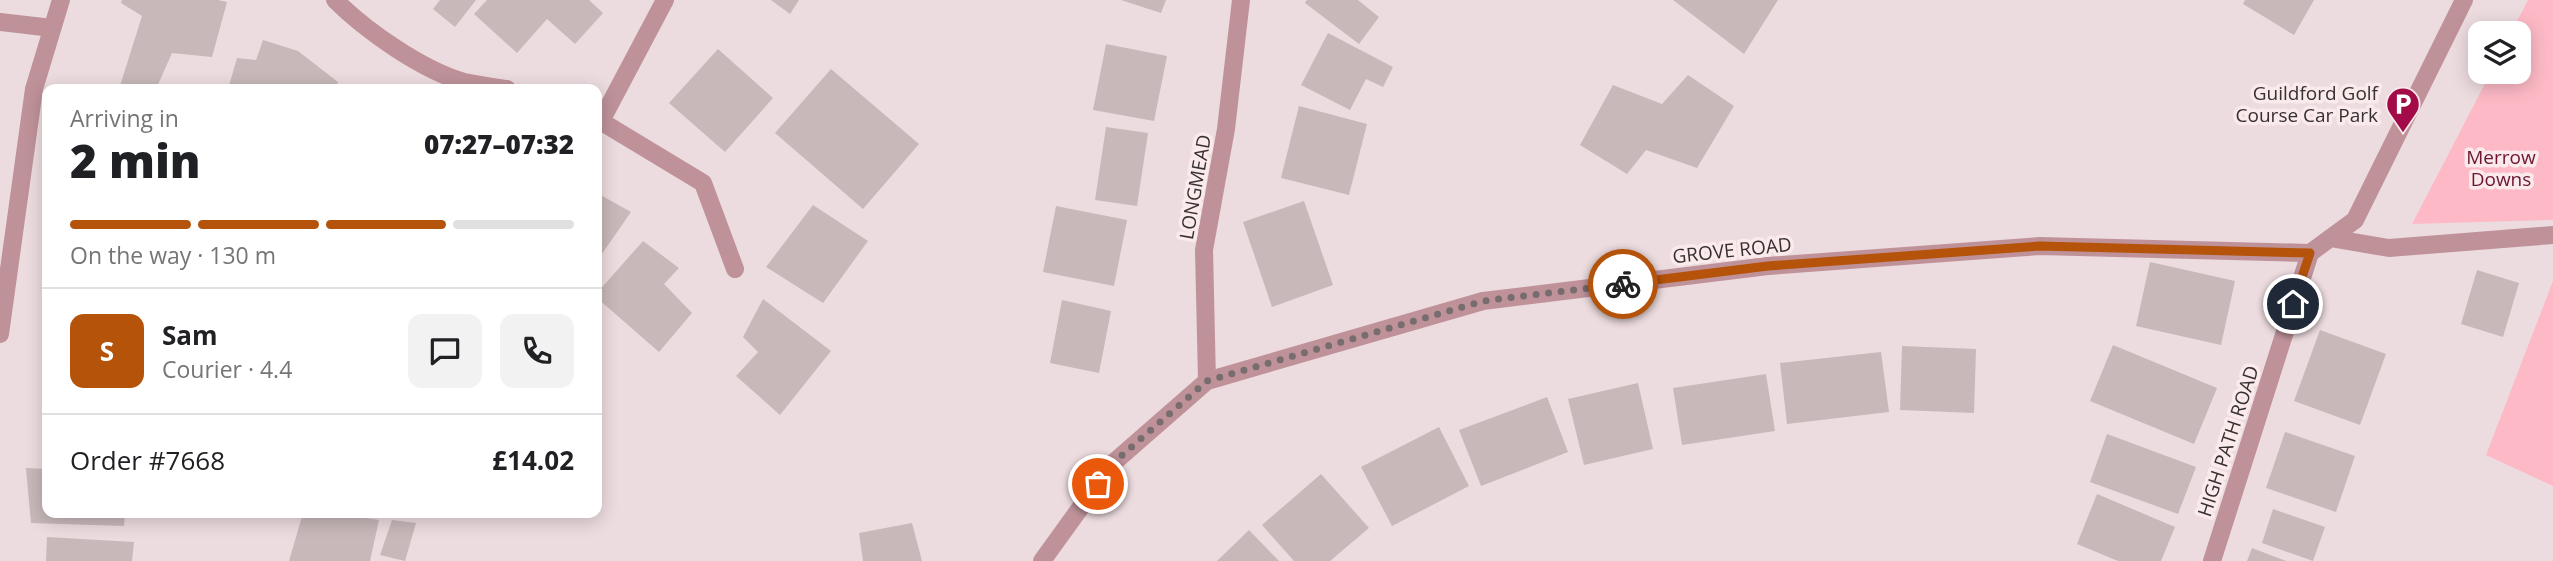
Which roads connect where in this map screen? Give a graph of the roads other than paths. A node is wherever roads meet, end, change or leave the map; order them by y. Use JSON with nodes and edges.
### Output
{"nodes":[{"id":1,"x":61,"y":0,"type":"edge"},
{"id":2,"x":335,"y":0,"type":"edge"},
{"id":3,"x":665,"y":0,"type":"edge"},
{"id":4,"x":1241,"y":0,"type":"edge"},
{"id":5,"x":2464,"y":0,"type":"edge"},
{"id":6,"x":0,"y":23,"type":"edge"},
{"id":7,"x":52,"y":28,"type":"junction"},
{"id":8,"x":480,"y":84,"type":"edge"},
{"id":9,"x":602,"y":115,"type":"edge"},
{"id":10,"x":602,"y":122,"type":"edge"},
{"id":11,"x":2553,"y":235,"type":"edge"},
{"id":12,"x":2330,"y":238,"type":"junction"},
{"id":13,"x":2310,"y":253,"type":"junction"},
{"id":14,"x":735,"y":270,"type":"dead end"},
{"id":15,"x":0,"y":334,"type":"edge"},
{"id":16,"x":1207,"y":381,"type":"junction"},
{"id":17,"x":1042,"y":561,"type":"edge"},
{"id":18,"x":2211,"y":561,"type":"edge"}],
"edges":[{"from":1,"to":7,"type":"street"},
{"from":2,"to":8,"type":"street"},
{"from":3,"to":9,"type":"street"},
{"from":4,"to":16,"type":"street","name":"LONGMEAD"},
{"from":5,"to":12,"type":"street"},
{"from":6,"to":7,"type":"street"},
{"from":7,"to":15,"type":"street"},
{"from":10,"to":14,"type":"street"},
{"from":11,"to":12,"type":"street"},
{"from":12,"to":13,"type":"street"},
{"from":13,"to":16,"type":"street","name":"GROVE ROAD"},
{"from":13,"to":18,"type":"street","name":"HIGH PATH ROAD"},
{"from":16,"to":17,"type":"street","name":"GROVE ROAD"}]}
